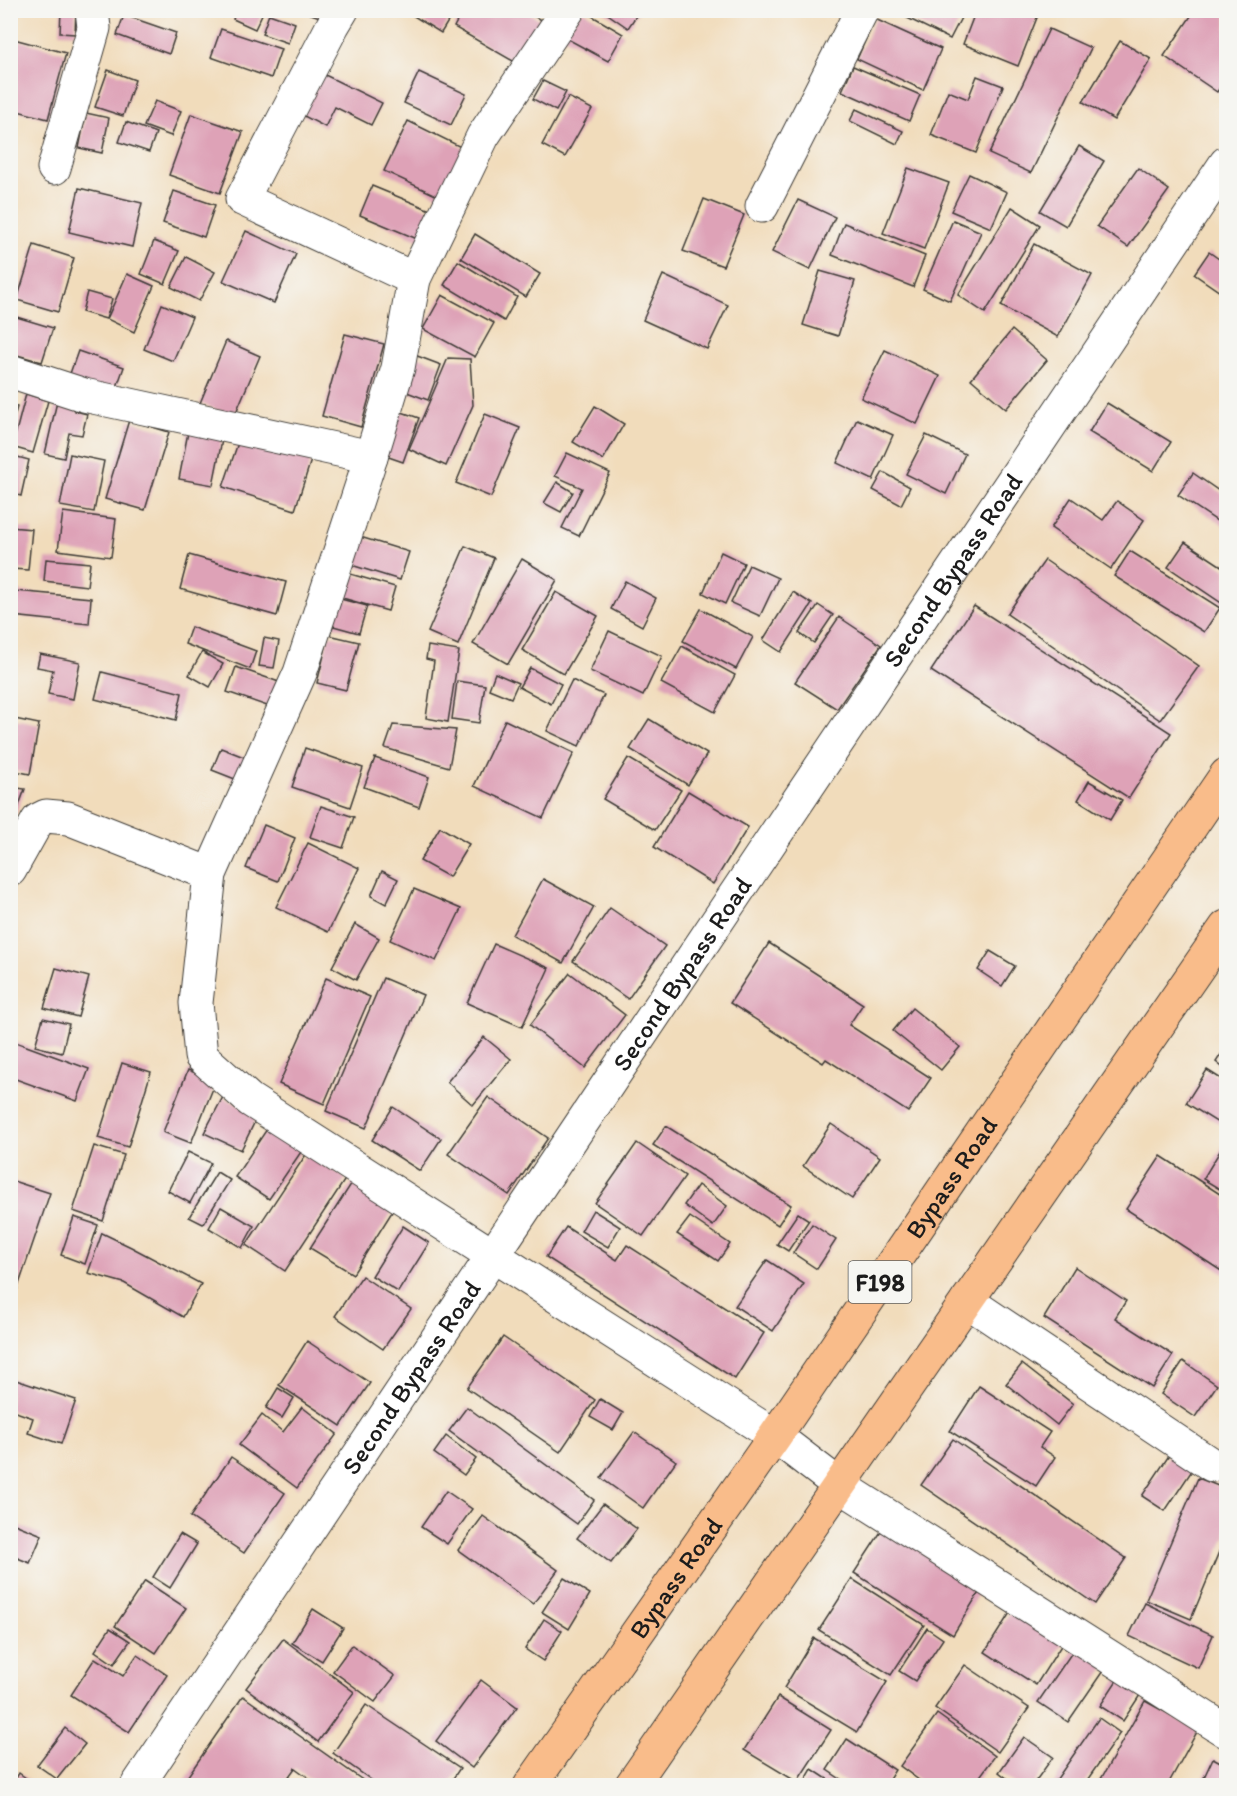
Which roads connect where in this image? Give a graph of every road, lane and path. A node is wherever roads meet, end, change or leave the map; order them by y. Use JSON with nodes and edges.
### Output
{"nodes":[{"id":1,"x":92,"y":10,"type":"edge"},
{"id":2,"x":342,"y":10,"type":"edge"},
{"id":3,"x":568,"y":10,"type":"edge"},
{"id":4,"x":862,"y":10,"type":"edge"},
{"id":5,"x":1227,"y":163,"type":"edge"},
{"id":6,"x":54,"y":168,"type":"dead end"},
{"id":7,"x":762,"y":206,"type":"dead end"},
{"id":8,"x":414,"y":279,"type":"junction"},
{"id":9,"x":10,"y":371,"type":"edge"},
{"id":10,"x":371,"y":457,"type":"junction"},
{"id":11,"x":1227,"y":775,"type":"edge"},
{"id":12,"x":10,"y":870,"type":"edge"},
{"id":13,"x":210,"y":874,"type":"junction"},
{"id":14,"x":1227,"y":927,"type":"edge"},
{"id":15,"x":494,"y":1255,"type":"junction"},
{"id":16,"x":967,"y":1301,"type":"junction"},
{"id":17,"x":775,"y":1436,"type":"junction"},
{"id":18,"x":1212,"y":1465,"type":"dead end"},
{"id":19,"x":839,"y":1485,"type":"junction"},
{"id":20,"x":1227,"y":1731,"type":"edge"},
{"id":21,"x":137,"y":1785,"type":"edge"},
{"id":22,"x":530,"y":1785,"type":"edge"},
{"id":23,"x":631,"y":1785,"type":"edge"}],
"edges":[{"from":1,"to":6,"type":"street"},
{"from":2,"to":8,"type":"street"},
{"from":3,"to":8,"type":"street"},
{"from":4,"to":7,"type":"street"},
{"from":5,"to":15,"type":"street","name":"Second Bypass Road"},
{"from":8,"to":10,"type":"street"},
{"from":9,"to":10,"type":"street"},
{"from":10,"to":13,"type":"street"},
{"from":11,"to":17,"type":"main road","name":"Bypass Road","number":"F198"},
{"from":12,"to":13,"type":"street"},
{"from":13,"to":15,"type":"street"},
{"from":14,"to":16,"type":"main road"},
{"from":15,"to":17,"type":"street"},
{"from":15,"to":21,"type":"street","name":"Second Bypass Road"},
{"from":16,"to":18,"type":"street"},
{"from":16,"to":19,"type":"main road"},
{"from":17,"to":19,"type":"street"},
{"from":17,"to":22,"type":"main road","name":"Bypass Road","number":"F198"},
{"from":19,"to":20,"type":"street"},
{"from":19,"to":23,"type":"main road"}]}
